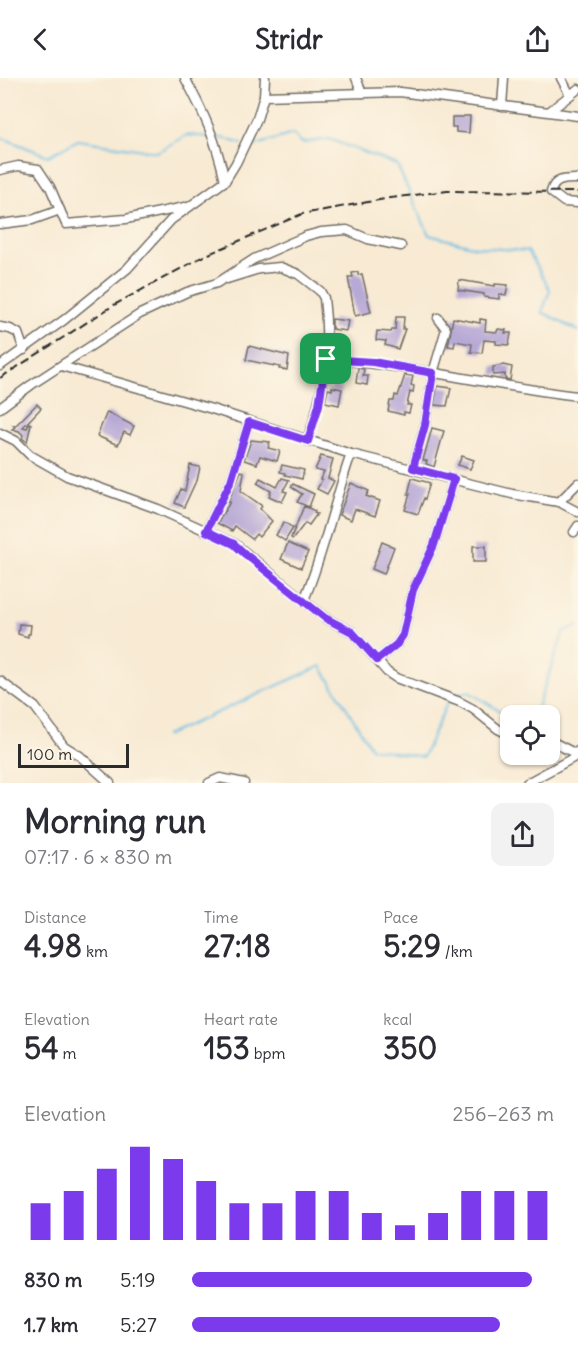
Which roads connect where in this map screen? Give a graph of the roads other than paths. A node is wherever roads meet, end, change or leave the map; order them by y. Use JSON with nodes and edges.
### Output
{"nodes":[{"id":1,"x":186,"y":78,"type":"edge"},
{"id":2,"x":265,"y":78,"type":"edge"},
{"id":3,"x":356,"y":78,"type":"edge"},
{"id":4,"x":504,"y":78,"type":"edge"},
{"id":5,"x":561,"y":78,"type":"edge"},
{"id":6,"x":578,"y":89,"type":"edge"},
{"id":7,"x":362,"y":93,"type":"junction"},
{"id":8,"x":570,"y":95,"type":"junction"},
{"id":9,"x":264,"y":96,"type":"junction"},
{"id":10,"x":502,"y":106,"type":"junction"},
{"id":11,"x":550,"y":111,"type":"junction"},
{"id":12,"x":578,"y":116,"type":"edge"},
{"id":13,"x":0,"y":170,"type":"edge"},
{"id":14,"x":578,"y":179,"type":"edge"},
{"id":15,"x":225,"y":181,"type":"junction"},
{"id":16,"x":578,"y":203,"type":"edge"},
{"id":17,"x":188,"y":207,"type":"junction"},
{"id":18,"x":60,"y":210,"type":"junction"},
{"id":19,"x":0,"y":224,"type":"edge"},
{"id":20,"x":401,"y":246,"type":"dead end"},
{"id":21,"x":217,"y":283,"type":"junction"},
{"id":22,"x":438,"y":318,"type":"dead end"},
{"id":23,"x":0,"y":327,"type":"edge"},
{"id":24,"x":24,"y":350,"type":"junction"},
{"id":25,"x":326,"y":359,"type":"junction"},
{"id":26,"x":0,"y":366,"type":"edge"},
{"id":27,"x":61,"y":366,"type":"junction"},
{"id":28,"x":433,"y":373,"type":"junction"},
{"id":29,"x":578,"y":396,"type":"edge"},
{"id":30,"x":0,"y":408,"type":"edge"},
{"id":31,"x":249,"y":422,"type":"junction"},
{"id":32,"x":0,"y":433,"type":"edge"},
{"id":33,"x":308,"y":441,"type":"junction"},
{"id":34,"x":351,"y":454,"type":"junction"},
{"id":35,"x":413,"y":468,"type":"junction"},
{"id":36,"x":454,"y":479,"type":"junction"},
{"id":37,"x":578,"y":483,"type":"edge"},
{"id":38,"x":559,"y":502,"type":"junction"},
{"id":39,"x":578,"y":512,"type":"edge"},
{"id":40,"x":206,"y":531,"type":"junction"},
{"id":41,"x":304,"y":600,"type":"junction"},
{"id":42,"x":377,"y":660,"type":"junction"},
{"id":43,"x":0,"y":681,"type":"edge"},
{"id":44,"x":500,"y":730,"type":"edge"},
{"id":45,"x":560,"y":746,"type":"edge"},
{"id":46,"x":577,"y":754,"type":"edge"},
{"id":47,"x":110,"y":783,"type":"edge"},
{"id":48,"x":209,"y":783,"type":"edge"},
{"id":49,"x":244,"y":783,"type":"edge"},
{"id":50,"x":527,"y":783,"type":"edge"}],
"edges":[{"from":1,"to":15,"type":"street"},
{"from":2,"to":9,"type":"street"},
{"from":3,"to":7,"type":"street"},
{"from":4,"to":10,"type":"street"},
{"from":5,"to":8,"type":"street"},
{"from":6,"to":8,"type":"street"},
{"from":7,"to":9,"type":"street"},
{"from":7,"to":10,"type":"street"},
{"from":8,"to":11,"type":"street"},
{"from":9,"to":15,"type":"street"},
{"from":10,"to":11,"type":"street"},
{"from":11,"to":12,"type":"street"},
{"from":13,"to":18,"type":"street"},
{"from":14,"to":16,"type":"street"},
{"from":15,"to":17,"type":"street"},
{"from":17,"to":18,"type":"street"},
{"from":17,"to":24,"type":"street"},
{"from":18,"to":19,"type":"street"},
{"from":20,"to":21,"type":"street"},
{"from":21,"to":25,"type":"street"},
{"from":21,"to":27,"type":"street"},
{"from":22,"to":28,"type":"street"},
{"from":23,"to":24,"type":"street"},
{"from":24,"to":26,"type":"street"},
{"from":25,"to":28,"type":"street"},
{"from":25,"to":33,"type":"street"},
{"from":27,"to":30,"type":"street"},
{"from":27,"to":31,"type":"street"},
{"from":28,"to":29,"type":"street"},
{"from":28,"to":35,"type":"street"},
{"from":31,"to":33,"type":"street"},
{"from":31,"to":40,"type":"street"},
{"from":32,"to":40,"type":"street"},
{"from":33,"to":34,"type":"street"},
{"from":34,"to":35,"type":"street"},
{"from":34,"to":41,"type":"street"},
{"from":35,"to":36,"type":"street"},
{"from":36,"to":38,"type":"street"},
{"from":36,"to":42,"type":"street"},
{"from":37,"to":38,"type":"street"},
{"from":38,"to":39,"type":"street"},
{"from":40,"to":41,"type":"street"},
{"from":41,"to":42,"type":"street"},
{"from":42,"to":44,"type":"street"},
{"from":43,"to":47,"type":"street"},
{"from":45,"to":46,"type":"street"},
{"from":46,"to":50,"type":"street"},
{"from":48,"to":49,"type":"street"}]}
